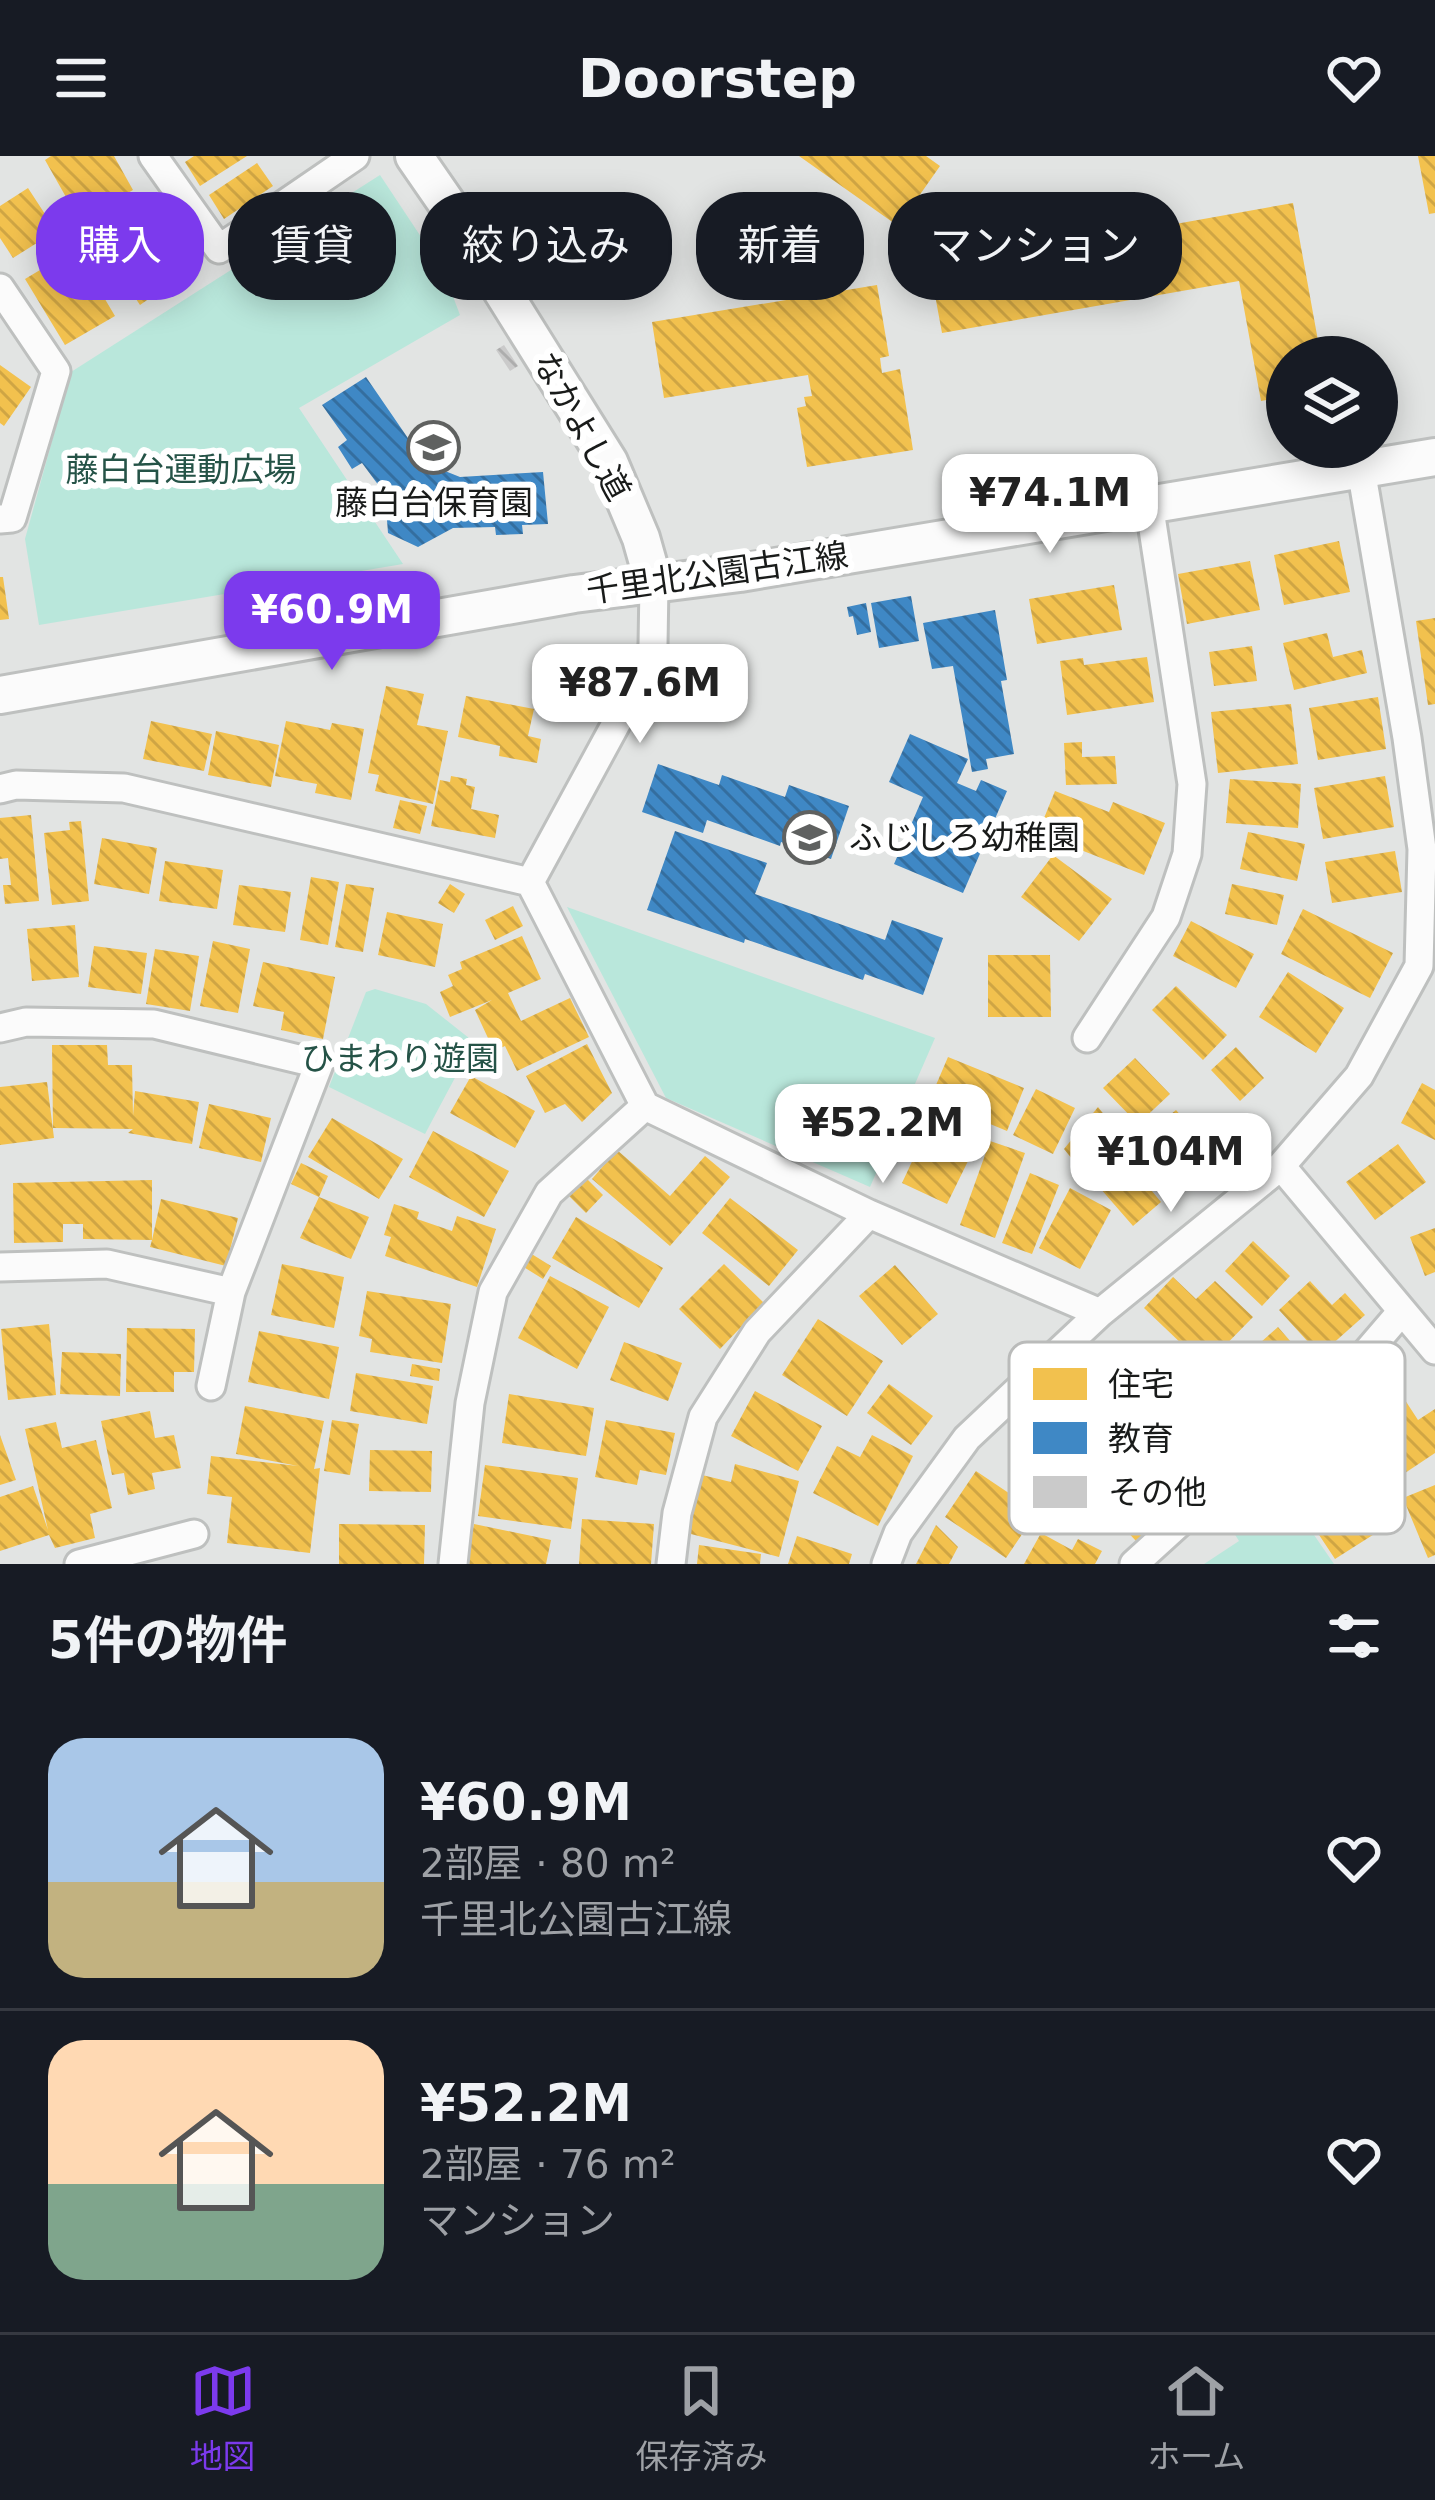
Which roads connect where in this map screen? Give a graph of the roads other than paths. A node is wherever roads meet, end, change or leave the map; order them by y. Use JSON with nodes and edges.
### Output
{"nodes":[{"id":1,"x":153,"y":156,"type":"edge"},
{"id":2,"x":355,"y":156,"type":"edge"},
{"id":3,"x":414,"y":156,"type":"edge"},
{"id":4,"x":0,"y":287,"type":"edge"},
{"id":5,"x":1435,"y":457,"type":"edge"},
{"id":6,"x":1361,"y":470,"type":"junction"},
{"id":7,"x":1149,"y":503,"type":"junction"},
{"id":8,"x":0,"y":520,"type":"edge"},
{"id":9,"x":654,"y":584,"type":"junction"},
{"id":10,"x":0,"y":695,"type":"edge"},
{"id":11,"x":1421,"y":736,"type":"edge"},
{"id":12,"x":0,"y":789,"type":"edge"},
{"id":13,"x":530,"y":882,"type":"junction"},
{"id":14,"x":1427,"y":967,"type":"edge"},
{"id":15,"x":0,"y":1028,"type":"edge"},
{"id":16,"x":1087,"y":1038,"type":"dead end"},
{"id":17,"x":645,"y":1106,"type":"junction"},
{"id":18,"x":1281,"y":1166,"type":"junction"},
{"id":19,"x":869,"y":1214,"type":"junction"},
{"id":20,"x":0,"y":1268,"type":"edge"},
{"id":21,"x":231,"y":1292,"type":"junction"},
{"id":22,"x":1402,"y":1311,"type":"junction"},
{"id":23,"x":1100,"y":1313,"type":"junction"},
{"id":24,"x":1069,"y":1342,"type":"edge"},
{"id":25,"x":1376,"y":1342,"type":"edge"},
{"id":26,"x":1435,"y":1350,"type":"edge"},
{"id":27,"x":212,"y":1386,"type":"dead end"},
{"id":28,"x":1009,"y":1399,"type":"edge"},
{"id":29,"x":194,"y":1534,"type":"dead end"},
{"id":30,"x":1166,"y":1534,"type":"edge"},
{"id":31,"x":79,"y":1564,"type":"edge"},
{"id":32,"x":453,"y":1564,"type":"edge"},
{"id":33,"x":671,"y":1564,"type":"edge"},
{"id":34,"x":886,"y":1564,"type":"edge"},
{"id":35,"x":1133,"y":1564,"type":"edge"}],
"edges":[{"from":1,"to":2,"type":"street"},
{"from":3,"to":9,"type":"street","name":"なかよし道"},
{"from":4,"to":8,"type":"street"},
{"from":5,"to":6,"type":"street","name":"千里北公園古江線"},
{"from":6,"to":7,"type":"street","name":"千里北公園古江線"},
{"from":6,"to":11,"type":"street"},
{"from":7,"to":9,"type":"street","name":"千里北公園古江線"},
{"from":7,"to":16,"type":"street"},
{"from":9,"to":10,"type":"street","name":"千里北公園古江線"},
{"from":9,"to":13,"type":"street"},
{"from":11,"to":14,"type":"street"},
{"from":12,"to":13,"type":"street"},
{"from":13,"to":17,"type":"street"},
{"from":14,"to":18,"type":"street"},
{"from":15,"to":21,"type":"street"},
{"from":17,"to":19,"type":"street"},
{"from":17,"to":32,"type":"street"},
{"from":18,"to":22,"type":"street"},
{"from":18,"to":23,"type":"street"},
{"from":19,"to":23,"type":"street"},
{"from":19,"to":33,"type":"street"},
{"from":20,"to":21,"type":"street"},
{"from":21,"to":27,"type":"street"},
{"from":22,"to":25,"type":"street"},
{"from":22,"to":26,"type":"street"},
{"from":23,"to":24,"type":"street"},
{"from":28,"to":34,"type":"street"},
{"from":29,"to":31,"type":"street"},
{"from":30,"to":35,"type":"street"}]}
